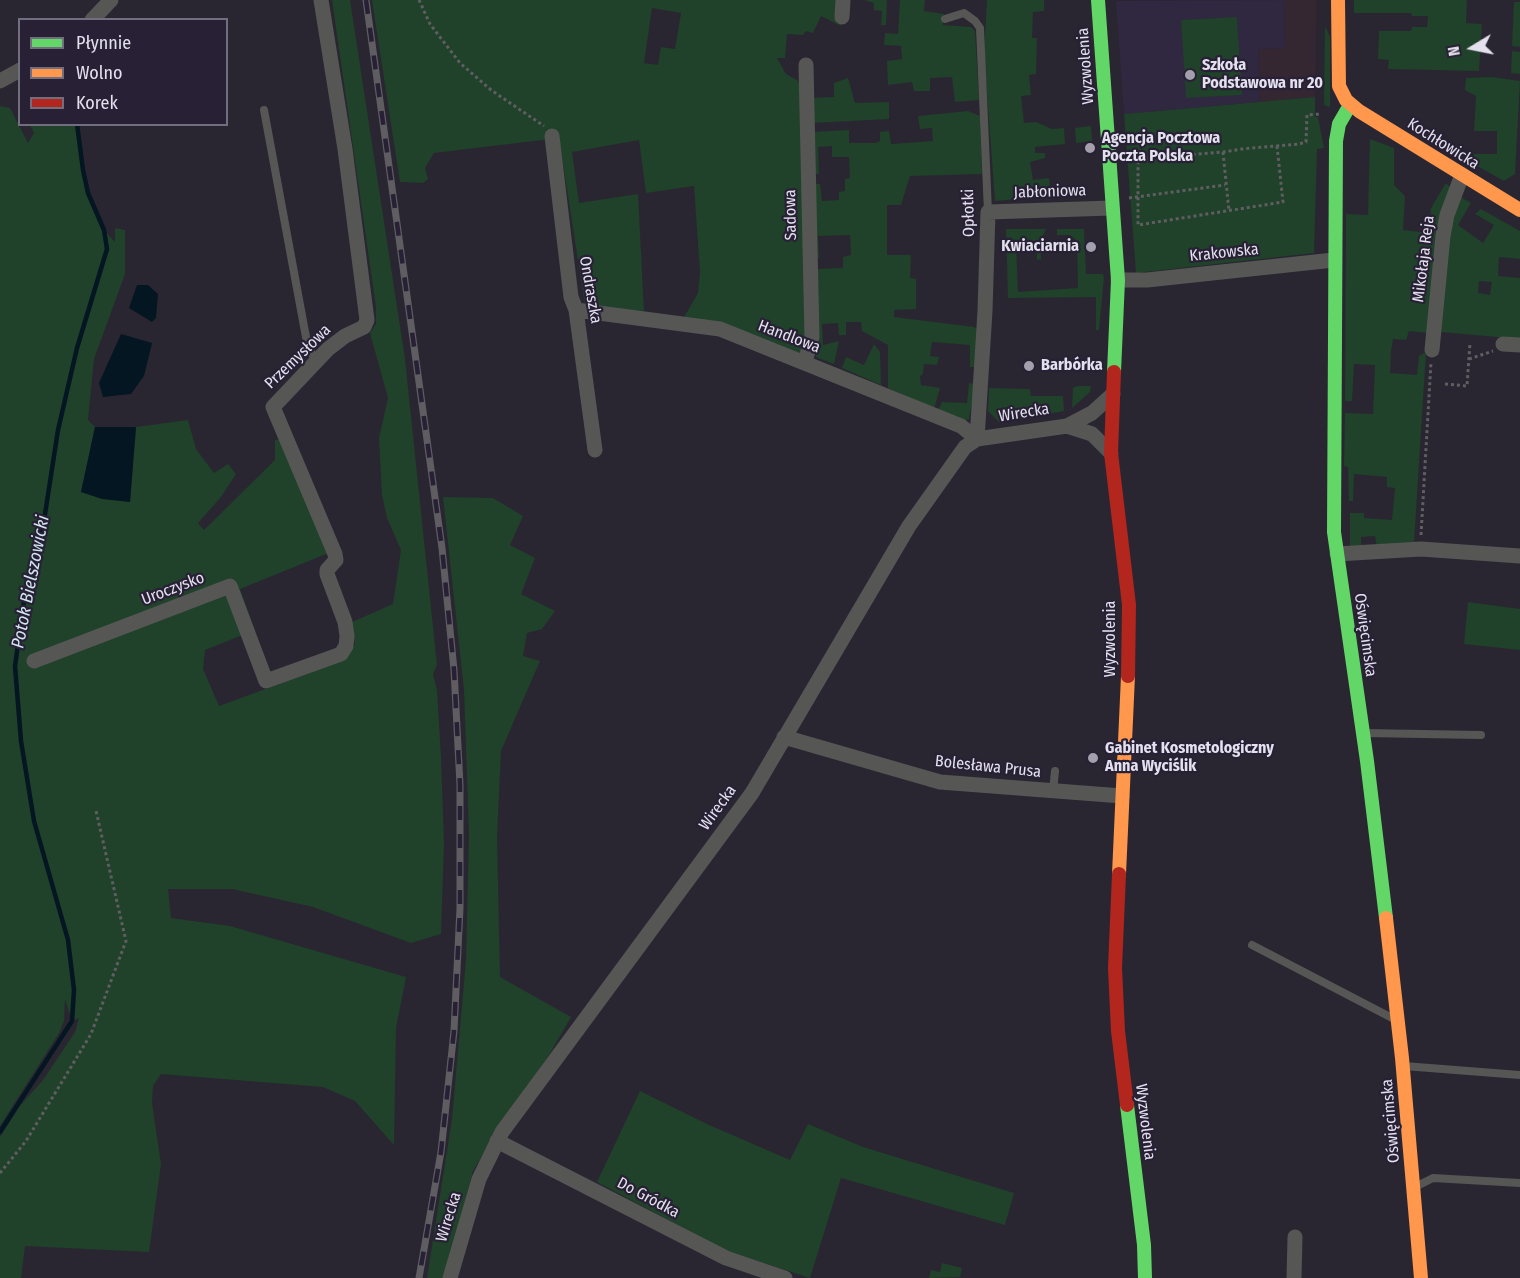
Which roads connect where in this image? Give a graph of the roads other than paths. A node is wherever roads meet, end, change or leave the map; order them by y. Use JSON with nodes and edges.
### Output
{"nodes":[{"id":1,"x":111,"y":0,"type":"edge"},
{"id":2,"x":321,"y":0,"type":"edge"},
{"id":3,"x":843,"y":0,"type":"edge"},
{"id":4,"x":1098,"y":0,"type":"edge"},
{"id":5,"x":1338,"y":0,"type":"edge"},
{"id":6,"x":842,"y":17,"type":"dead end"},
{"id":7,"x":94,"y":18,"type":"edge"},
{"id":8,"x":945,"y":19,"type":"dead end"},
{"id":9,"x":806,"y":65,"type":"dead end"},
{"id":10,"x":18,"y":71,"type":"edge"},
{"id":11,"x":0,"y":81,"type":"edge"},
{"id":12,"x":1350,"y":105,"type":"junction"},
{"id":13,"x":264,"y":110,"type":"dead end"},
{"id":14,"x":552,"y":136,"type":"road end"},
{"id":15,"x":1462,"y":175,"type":"junction"},
{"id":16,"x":1113,"y":208,"type":"junction"},
{"id":17,"x":1520,"y":210,"type":"edge"},
{"id":18,"x":988,"y":212,"type":"junction"},
{"id":19,"x":1334,"y":260,"type":"junction"},
{"id":20,"x":1118,"y":280,"type":"junction"},
{"id":21,"x":576,"y":310,"type":"junction"},
{"id":22,"x":1503,"y":344,"type":"dead end"},
{"id":23,"x":1520,"y":345,"type":"edge"},
{"id":24,"x":1432,"y":350,"type":"road end"},
{"id":25,"x":316,"y":360,"type":"junction"},
{"id":26,"x":805,"y":362,"type":"junction"},
{"id":27,"x":1113,"y":394,"type":"junction"},
{"id":28,"x":1067,"y":426,"type":"junction"},
{"id":29,"x":977,"y":439,"type":"junction"},
{"id":30,"x":595,"y":450,"type":"dead end"},
{"id":31,"x":1111,"y":453,"type":"junction"},
{"id":32,"x":1337,"y":554,"type":"junction"},
{"id":33,"x":1520,"y":556,"type":"edge"},
{"id":34,"x":34,"y":662,"type":"dead end"},
{"id":35,"x":266,"y":681,"type":"joint"},
{"id":36,"x":1363,"y":733,"type":"junction"},
{"id":37,"x":1481,"y":735,"type":"dead end"},
{"id":38,"x":784,"y":737,"type":"junction"},
{"id":39,"x":1055,"y":771,"type":"dead end"},
{"id":40,"x":1053,"y":792,"type":"junction"},
{"id":41,"x":1122,"y":796,"type":"junction"},
{"id":42,"x":1252,"y":945,"type":"dead end"},
{"id":43,"x":1397,"y":1021,"type":"junction"},
{"id":44,"x":1402,"y":1065,"type":"junction"},
{"id":45,"x":1520,"y":1076,"type":"edge"},
{"id":46,"x":497,"y":1141,"type":"junction"},
{"id":47,"x":1520,"y":1184,"type":"edge"},
{"id":48,"x":1413,"y":1188,"type":"junction"},
{"id":49,"x":1295,"y":1237,"type":"dead end"},
{"id":50,"x":740,"y":1271,"type":"edge"},
{"id":51,"x":450,"y":1278,"type":"edge"},
{"id":52,"x":785,"y":1278,"type":"edge"},
{"id":53,"x":1145,"y":1278,"type":"edge"},
{"id":54,"x":1294,"y":1278,"type":"edge"},
{"id":55,"x":1421,"y":1278,"type":"edge"}],
"edges":[{"from":1,"to":7,"type":"street"},
{"from":2,"to":25,"type":"street","name":"Przemysłowa"},
{"from":3,"to":6,"type":"street"},
{"from":4,"to":16,"type":"street","name":"Wyzwolenia"},
{"from":5,"to":12,"type":"street"},
{"from":8,"to":18,"type":"lane","name":"Opłotki"},
{"from":9,"to":26,"type":"street","name":"Sadowa"},
{"from":10,"to":11,"type":"street"},
{"from":12,"to":15,"type":"street","name":"Kochłowicka"},
{"from":12,"to":19,"type":"street","name":"Oświęcimska"},
{"from":13,"to":25,"type":"lane"},
{"from":14,"to":21,"type":"street","name":"Ondraszka"},
{"from":15,"to":17,"type":"street","name":"Kochłowicka"},
{"from":15,"to":24,"type":"street","name":"Mikołaja Reja"},
{"from":16,"to":18,"type":"street","name":"Jabłoniowa"},
{"from":16,"to":20,"type":"street","name":"Wyzwolenia"},
{"from":18,"to":29,"type":"street","name":"Opłotki"},
{"from":19,"to":20,"type":"street","name":"Krakowska"},
{"from":19,"to":32,"type":"street","name":"Oświęcimska"},
{"from":20,"to":27,"type":"street","name":"Wyzwolenia"},
{"from":21,"to":26,"type":"street","name":"Handlowa"},
{"from":21,"to":30,"type":"street","name":"Ondraszka"},
{"from":22,"to":23,"type":"street"},
{"from":25,"to":35,"type":"street","name":"Przemysłowa"},
{"from":26,"to":29,"type":"street","name":"Handlowa"},
{"from":27,"to":28,"type":"street","name":"Wirecka"},
{"from":27,"to":31,"type":"street","name":"Wyzwolenia"},
{"from":28,"to":29,"type":"street","name":"Wirecka"},
{"from":28,"to":31,"type":"street","name":"Wirecka"},
{"from":29,"to":38,"type":"street","name":"Wirecka"},
{"from":31,"to":41,"type":"street","name":"Wyzwolenia"},
{"from":32,"to":33,"type":"street"},
{"from":32,"to":36,"type":"street","name":"Oświęcimska"},
{"from":34,"to":35,"type":"street","name":"Uroczysko"},
{"from":36,"to":37,"type":"lane"},
{"from":36,"to":43,"type":"street","name":"Oświęcimska"},
{"from":38,"to":40,"type":"street","name":"Bolesława Prusa"},
{"from":38,"to":46,"type":"street","name":"Wirecka"},
{"from":39,"to":40,"type":"lane"},
{"from":40,"to":41,"type":"street","name":"Bolesława Prusa"},
{"from":41,"to":53,"type":"street","name":"Wyzwolenia"},
{"from":42,"to":43,"type":"lane"},
{"from":43,"to":44,"type":"street","name":"Oświęcimska"},
{"from":44,"to":45,"type":"lane"},
{"from":44,"to":48,"type":"street","name":"Oświęcimska"},
{"from":46,"to":50,"type":"street","name":"Do Gródka"},
{"from":46,"to":51,"type":"street","name":"Wirecka"},
{"from":47,"to":48,"type":"lane"},
{"from":48,"to":55,"type":"street","name":"Oświęcimska"},
{"from":49,"to":54,"type":"street"},
{"from":50,"to":52,"type":"street","name":"Do Gródka"}]}
